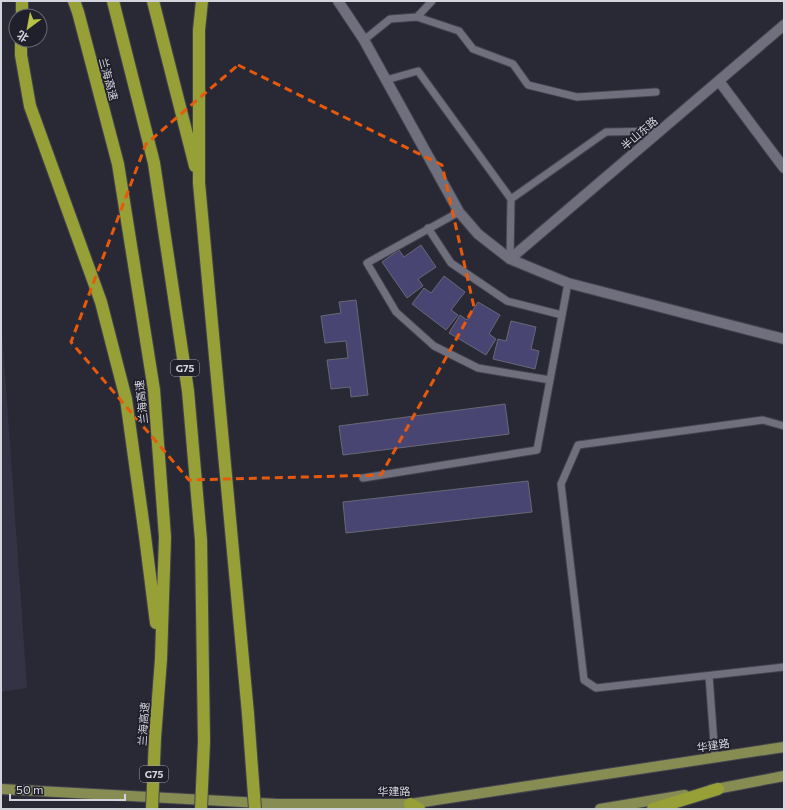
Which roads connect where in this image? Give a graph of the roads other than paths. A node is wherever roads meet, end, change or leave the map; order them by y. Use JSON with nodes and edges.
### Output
{"nodes":[{"id":1,"x":74,"y":1,"type":"edge"},
{"id":2,"x":113,"y":1,"type":"edge"},
{"id":3,"x":153,"y":1,"type":"edge"},
{"id":4,"x":202,"y":1,"type":"edge"},
{"id":5,"x":338,"y":1,"type":"edge"},
{"id":6,"x":432,"y":1,"type":"edge"},
{"id":7,"x":417,"y":17,"type":"junction"},
{"id":8,"x":784,"y":25,"type":"edge"},
{"id":9,"x":364,"y":40,"type":"junction"},
{"id":10,"x":21,"y":48,"type":"edge"},
{"id":11,"x":386,"y":80,"type":"junction"},
{"id":12,"x":719,"y":81,"type":"junction"},
{"id":13,"x":656,"y":92,"type":"dead end"},
{"id":14,"x":660,"y":131,"type":"junction"},
{"id":15,"x":784,"y":168,"type":"edge"},
{"id":16,"x":199,"y":183,"type":"junction"},
{"id":17,"x":511,"y":199,"type":"junction"},
{"id":18,"x":458,"y":212,"type":"junction"},
{"id":19,"x":428,"y":228,"type":"junction"},
{"id":20,"x":510,"y":259,"type":"junction"},
{"id":21,"x":568,"y":283,"type":"junction"},
{"id":22,"x":562,"y":315,"type":"junction"},
{"id":23,"x":784,"y":340,"type":"edge"},
{"id":24,"x":550,"y":380,"type":"junction"},
{"id":25,"x":784,"y":426,"type":"edge"},
{"id":26,"x":363,"y":478,"type":"dead end"},
{"id":27,"x":161,"y":659,"type":"junction"},
{"id":28,"x":784,"y":667,"type":"edge"},
{"id":29,"x":709,"y":676,"type":"junction"},
{"id":30,"x":784,"y":747,"type":"edge"},
{"id":31,"x":715,"y":757,"type":"junction"},
{"id":32,"x":784,"y":776,"type":"edge"},
{"id":33,"x":1,"y":789,"type":"edge"},
{"id":34,"x":718,"y":789,"type":"junction"},
{"id":35,"x":414,"y":806,"type":"edge"},
{"id":36,"x":152,"y":809,"type":"edge"},
{"id":37,"x":201,"y":809,"type":"edge"},
{"id":38,"x":255,"y":809,"type":"edge"},
{"id":39,"x":600,"y":809,"type":"edge"},
{"id":40,"x":653,"y":809,"type":"edge"}],
"edges":[{"from":1,"to":27,"type":"highway","name":"兰海高速","number":"G75"},
{"from":2,"to":37,"type":"highway","name":"兰海高速","number":"G75","bridge":true},
{"from":3,"to":16,"type":"highway"},
{"from":4,"to":16,"type":"highway"},
{"from":5,"to":9,"type":"street"},
{"from":6,"to":7,"type":"lane"},
{"from":7,"to":9,"type":"lane"},
{"from":7,"to":13,"type":"lane"},
{"from":8,"to":12,"type":"street","name":"半山东路"},
{"from":9,"to":11,"type":"street"},
{"from":10,"to":27,"type":"highway"},
{"from":11,"to":17,"type":"lane"},
{"from":11,"to":18,"type":"street"},
{"from":12,"to":14,"type":"street","name":"半山东路"},
{"from":12,"to":15,"type":"street"},
{"from":14,"to":17,"type":"lane"},
{"from":14,"to":20,"type":"street","name":"半山东路"},
{"from":16,"to":38,"type":"highway","bridge":true},
{"from":17,"to":20,"type":"lane"},
{"from":18,"to":19,"type":"lane"},
{"from":18,"to":20,"type":"street"},
{"from":19,"to":22,"type":"lane"},
{"from":19,"to":24,"type":"lane"},
{"from":20,"to":21,"type":"street"},
{"from":21,"to":22,"type":"lane"},
{"from":21,"to":23,"type":"street"},
{"from":22,"to":24,"type":"lane"},
{"from":24,"to":26,"type":"lane"},
{"from":25,"to":29,"type":"lane"},
{"from":27,"to":36,"type":"highway","name":"兰海高速","number":"G75","bridge":true},
{"from":28,"to":29,"type":"lane"},
{"from":29,"to":31,"type":"lane"},
{"from":30,"to":31,"type":"main road","name":"华建路"},
{"from":31,"to":35,"type":"main road","name":"华建路"},
{"from":32,"to":34,"type":"main road"},
{"from":33,"to":35,"type":"main road","name":"华建路"},
{"from":34,"to":39,"type":"main road"},
{"from":34,"to":40,"type":"highway"}]}
